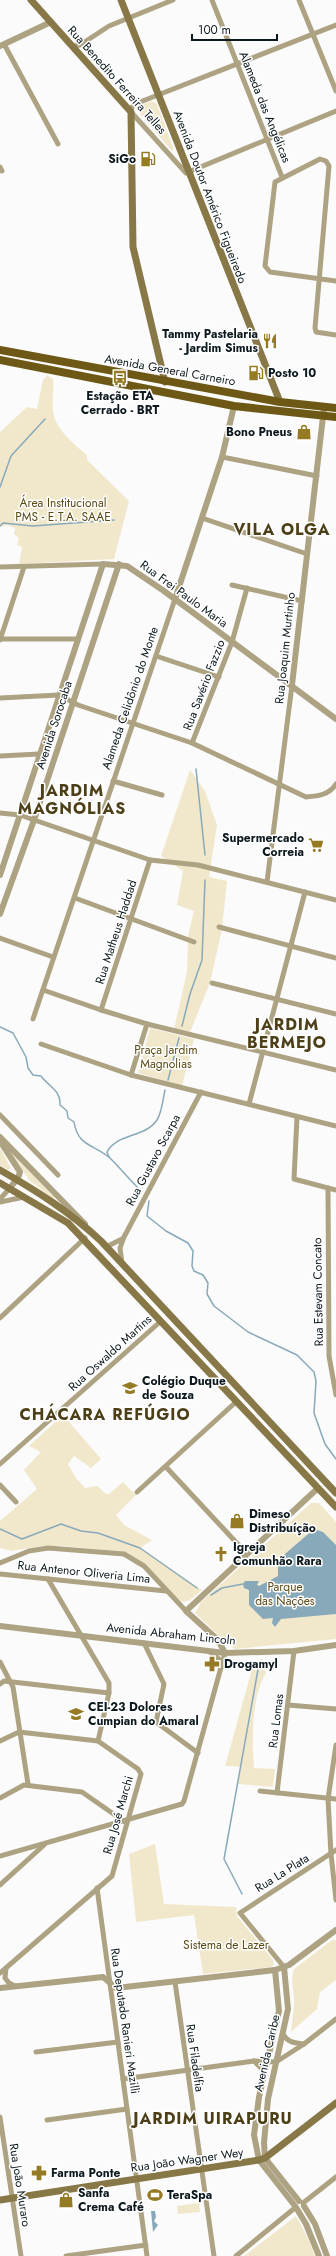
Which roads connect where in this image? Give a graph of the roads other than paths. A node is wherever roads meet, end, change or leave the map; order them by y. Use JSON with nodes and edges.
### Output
{"nodes":[{"id":1,"x":31,"y":0,"type":"edge"},
{"id":2,"x":121,"y":0,"type":"edge"},
{"id":3,"x":173,"y":0,"type":"edge"},
{"id":4,"x":212,"y":0,"type":"edge"},
{"id":5,"x":299,"y":0,"type":"edge"},
{"id":6,"x":128,"y":18,"type":"junction"},
{"id":7,"x":50,"y":22,"type":"junction"},
{"id":8,"x":336,"y":25,"type":"edge"},
{"id":9,"x":313,"y":34,"type":"junction"},
{"id":10,"x":2,"y":45,"type":"edge"},
{"id":11,"x":73,"y":46,"type":"junction"},
{"id":12,"x":237,"y":63,"type":"junction"},
{"id":13,"x":336,"y":91,"type":"edge"},
{"id":14,"x":159,"y":95,"type":"junction"},
{"id":15,"x":336,"y":111,"type":"edge"},
{"id":16,"x":131,"y":112,"type":"junction"},
{"id":17,"x":267,"y":140,"type":"junction"},
{"id":18,"x":58,"y":144,"type":"dead end"},
{"id":19,"x":188,"y":172,"type":"junction"},
{"id":20,"x":282,"y":177,"type":"junction"},
{"id":21,"x":320,"y":280,"type":"junction"},
{"id":22,"x":336,"y":281,"type":"edge"},
{"id":23,"x":336,"y":335,"type":"edge"},
{"id":24,"x":0,"y":350,"type":"edge"},
{"id":25,"x":0,"y":360,"type":"edge"},
{"id":26,"x":163,"y":372,"type":"junction"},
{"id":27,"x":155,"y":380,"type":"junction"},
{"id":28,"x":165,"y":382,"type":"junction"},
{"id":29,"x":177,"y":395,"type":"junction"},
{"id":30,"x":280,"y":402,"type":"junction"},
{"id":31,"x":234,"y":406,"type":"junction"},
{"id":32,"x":324,"y":408,"type":"junction"},
{"id":33,"x":336,"y":408,"type":"edge"},
{"id":34,"x":323,"y":417,"type":"junction"},
{"id":35,"x":336,"y":417,"type":"edge"},
{"id":36,"x":222,"y":457,"type":"junction"},
{"id":37,"x":317,"y":476,"type":"junction"},
{"id":38,"x":202,"y":518,"type":"junction"},
{"id":39,"x":307,"y":554,"type":"junction"},
{"id":40,"x":103,"y":564,"type":"junction"},
{"id":41,"x":118,"y":564,"type":"junction"},
{"id":42,"x":0,"y":567,"type":"edge"},
{"id":43,"x":24,"y":567,"type":"junction"},
{"id":44,"x":232,"y":585,"type":"dead end"},
{"id":45,"x":247,"y":588,"type":"junction"},
{"id":46,"x":175,"y":599,"type":"junction"},
{"id":47,"x":302,"y":601,"type":"junction"},
{"id":48,"x":0,"y":639,"type":"edge"},
{"id":49,"x":78,"y":639,"type":"junction"},
{"id":50,"x":232,"y":642,"type":"junction"},
{"id":51,"x":156,"y":656,"type":"junction"},
{"id":52,"x":219,"y":677,"type":"junction"},
{"id":53,"x":292,"y":685,"type":"junction"},
{"id":54,"x":58,"y":695,"type":"junction"},
{"id":55,"x":0,"y":698,"type":"edge"},
{"id":56,"x":73,"y":703,"type":"junction"},
{"id":57,"x":336,"y":719,"type":"edge"},
{"id":58,"x":133,"y":724,"type":"junction"},
{"id":59,"x":192,"y":743,"type":"junction"},
{"id":60,"x":39,"y":754,"type":"junction"},
{"id":61,"x":0,"y":756,"type":"edge"},
{"id":62,"x":113,"y":781,"type":"junction"},
{"id":63,"x":336,"y":784,"type":"edge"},
{"id":64,"x":281,"y":786,"type":"junction"},
{"id":65,"x":334,"y":793,"type":"edge"},
{"id":66,"x":162,"y":795,"type":"dead end"},
{"id":67,"x":0,"y":813,"type":"edge"},
{"id":68,"x":20,"y":815,"type":"junction"},
{"id":69,"x":34,"y":820,"type":"junction"},
{"id":70,"x":93,"y":840,"type":"junction"},
{"id":71,"x":150,"y":860,"type":"junction"},
{"id":72,"x":0,"y":875,"type":"edge"},
{"id":73,"x":267,"y":882,"type":"junction"},
{"id":74,"x":305,"y":892,"type":"junction"},
{"id":75,"x":75,"y":898,"type":"junction"},
{"id":76,"x":336,"y":900,"type":"edge"},
{"id":77,"x":0,"y":914,"type":"edge"},
{"id":78,"x":132,"y":919,"type":"junction"},
{"id":79,"x":219,"y":927,"type":"dead end"},
{"id":80,"x":0,"y":938,"type":"edge"},
{"id":81,"x":194,"y":942,"type":"dead end"},
{"id":82,"x":291,"y":947,"type":"junction"},
{"id":83,"x":53,"y":957,"type":"junction"},
{"id":84,"x":336,"y":958,"type":"edge"},
{"id":85,"x":212,"y":983,"type":"dead end"},
{"id":86,"x":43,"y":990,"type":"junction"},
{"id":87,"x":277,"y":999,"type":"junction"},
{"id":88,"x":101,"y":1010,"type":"junction"},
{"id":89,"x":336,"y":1014,"type":"edge"},
{"id":90,"x":33,"y":1019,"type":"dead end"},
{"id":91,"x":147,"y":1024,"type":"junction"},
{"id":92,"x":41,"y":1044,"type":"dead end"},
{"id":93,"x":264,"y":1052,"type":"junction"},
{"id":94,"x":336,"y":1070,"type":"edge"},
{"id":95,"x":131,"y":1075,"type":"junction"},
{"id":96,"x":201,"y":1092,"type":"junction"},
{"id":97,"x":250,"y":1104,"type":"junction"},
{"id":98,"x":0,"y":1115,"type":"edge"},
{"id":99,"x":297,"y":1117,"type":"junction"},
{"id":100,"x":336,"y":1126,"type":"edge"},
{"id":101,"x":0,"y":1137,"type":"edge"},
{"id":102,"x":0,"y":1141,"type":"edge"},
{"id":103,"x":0,"y":1170,"type":"edge"},
{"id":104,"x":58,"y":1175,"type":"dead end"},
{"id":105,"x":17,"y":1180,"type":"junction"},
{"id":106,"x":0,"y":1184,"type":"edge"},
{"id":107,"x":328,"y":1188,"type":"junction"},
{"id":108,"x":9,"y":1189,"type":"junction"},
{"id":109,"x":336,"y":1190,"type":"edge"},
{"id":110,"x":24,"y":1197,"type":"junction"},
{"id":111,"x":0,"y":1200,"type":"edge"},
{"id":112,"x":124,"y":1237,"type":"junction"},
{"id":113,"x":85,"y":1238,"type":"junction"},
{"id":114,"x":101,"y":1241,"type":"junction"},
{"id":115,"x":106,"y":1247,"type":"junction"},
{"id":116,"x":122,"y":1264,"type":"junction"},
{"id":117,"x":0,"y":1318,"type":"edge"},
{"id":118,"x":161,"y":1321,"type":"junction"},
{"id":119,"x":329,"y":1356,"type":"junction"},
{"id":120,"x":336,"y":1359,"type":"edge"},
{"id":121,"x":336,"y":1395,"type":"edge"},
{"id":122,"x":237,"y":1401,"type":"junction"},
{"id":123,"x":0,"y":1464,"type":"edge"},
{"id":124,"x":166,"y":1467,"type":"junction"},
{"id":125,"x":0,"y":1485,"type":"edge"},
{"id":126,"x":318,"y":1488,"type":"junction"},
{"id":127,"x":137,"y":1492,"type":"dead end"},
{"id":128,"x":336,"y":1493,"type":"edge"},
{"id":129,"x":16,"y":1502,"type":"dead end"},
{"id":130,"x":336,"y":1507,"type":"edge"},
{"id":131,"x":247,"y":1554,"type":"junction"},
{"id":132,"x":0,"y":1563,"type":"edge"},
{"id":133,"x":0,"y":1574,"type":"edge"},
{"id":134,"x":48,"y":1579,"type":"junction"},
{"id":135,"x":166,"y":1591,"type":"junction"},
{"id":136,"x":186,"y":1611,"type":"junction"},
{"id":137,"x":1,"y":1627,"type":"edge"},
{"id":138,"x":83,"y":1636,"type":"junction"},
{"id":139,"x":144,"y":1643,"type":"junction"},
{"id":140,"x":336,"y":1645,"type":"edge"},
{"id":141,"x":207,"y":1651,"type":"junction"},
{"id":142,"x":294,"y":1651,"type":"junction"},
{"id":143,"x":225,"y":1652,"type":"junction"},
{"id":144,"x":0,"y":1662,"type":"edge"},
{"id":145,"x":222,"y":1668,"type":"junction"},
{"id":146,"x":11,"y":1682,"type":"junction"},
{"id":147,"x":0,"y":1684,"type":"edge"},
{"id":148,"x":109,"y":1693,"type":"junction"},
{"id":149,"x":288,"y":1705,"type":"junction"},
{"id":150,"x":336,"y":1709,"type":"edge"},
{"id":151,"x":19,"y":1732,"type":"junction"},
{"id":152,"x":0,"y":1741,"type":"edge"},
{"id":153,"x":98,"y":1741,"type":"junction"},
{"id":154,"x":336,"y":1744,"type":"edge"},
{"id":155,"x":198,"y":1753,"type":"junction"},
{"id":156,"x":28,"y":1784,"type":"junction"},
{"id":157,"x":260,"y":1791,"type":"dead end"},
{"id":158,"x":277,"y":1793,"type":"junction"},
{"id":159,"x":0,"y":1798,"type":"edge"},
{"id":160,"x":328,"y":1799,"type":"junction"},
{"id":161,"x":336,"y":1799,"type":"edge"},
{"id":162,"x":126,"y":1821,"type":"junction"},
{"id":163,"x":45,"y":1844,"type":"junction"},
{"id":164,"x":22,"y":1850,"type":"junction"},
{"id":165,"x":336,"y":1850,"type":"edge"},
{"id":166,"x":331,"y":1854,"type":"junction"},
{"id":167,"x":0,"y":1856,"type":"edge"},
{"id":168,"x":28,"y":1860,"type":"junction"},
{"id":169,"x":0,"y":1885,"type":"edge"},
{"id":170,"x":97,"y":1888,"type":"junction"},
{"id":171,"x":83,"y":1900,"type":"junction"},
{"id":172,"x":336,"y":1900,"type":"edge"},
{"id":173,"x":99,"y":1907,"type":"junction"},
{"id":174,"x":336,"y":1930,"type":"edge"},
{"id":175,"x":6,"y":1967,"type":"junction"},
{"id":176,"x":284,"y":1967,"type":"junction"},
{"id":177,"x":275,"y":1970,"type":"junction"},
{"id":178,"x":0,"y":1973,"type":"edge"},
{"id":179,"x":175,"y":1982,"type":"junction"},
{"id":180,"x":110,"y":1983,"type":"junction"},
{"id":181,"x":15,"y":1986,"type":"junction"},
{"id":182,"x":0,"y":1988,"type":"edge"},
{"id":183,"x":336,"y":2019,"type":"edge"},
{"id":184,"x":283,"y":2034,"type":"junction"},
{"id":185,"x":118,"y":2042,"type":"junction"},
{"id":186,"x":304,"y":2044,"type":"junction"},
{"id":187,"x":36,"y":2052,"type":"dead end"},
{"id":188,"x":254,"y":2061,"type":"junction"},
{"id":189,"x":267,"y":2061,"type":"junction"},
{"id":190,"x":276,"y":2062,"type":"junction"},
{"id":191,"x":186,"y":2070,"type":"junction"},
{"id":192,"x":265,"y":2072,"type":"junction"},
{"id":193,"x":123,"y":2079,"type":"junction"},
{"id":194,"x":336,"y":2102,"type":"edge"},
{"id":195,"x":127,"y":2109,"type":"junction"},
{"id":196,"x":0,"y":2117,"type":"edge"},
{"id":197,"x":47,"y":2120,"type":"dead end"},
{"id":198,"x":262,"y":2159,"type":"junction"},
{"id":199,"x":201,"y":2168,"type":"junction"},
{"id":200,"x":336,"y":2177,"type":"edge"},
{"id":201,"x":137,"y":2178,"type":"junction"},
{"id":202,"x":11,"y":2198,"type":"junction"},
{"id":203,"x":0,"y":2200,"type":"edge"},
{"id":204,"x":299,"y":2205,"type":"junction"},
{"id":205,"x":146,"y":2244,"type":"junction"},
{"id":206,"x":21,"y":2256,"type":"edge"},
{"id":207,"x":66,"y":2256,"type":"edge"},
{"id":208,"x":147,"y":2256,"type":"edge"},
{"id":209,"x":214,"y":2256,"type":"edge"},
{"id":210,"x":236,"y":2256,"type":"edge"},
{"id":211,"x":318,"y":2256,"type":"edge"},
{"id":212,"x":327,"y":2256,"type":"edge"}],
"edges":[{"from":1,"to":7,"type":"main road","name":"Rua Benedito Ferreira Telles"},
{"from":2,"to":6,"type":"main road","name":"Avenida Doutor Américo Figueiredo"},
{"from":3,"to":6,"type":"street"},
{"from":4,"to":12,"type":"street","name":"Alameda das Angélicas"},
{"from":5,"to":9,"type":"street"},
{"from":6,"to":11,"type":"street"},
{"from":6,"to":14,"type":"main road","name":"Avenida Doutor Américo Figueiredo"},
{"from":7,"to":10,"type":"street"},
{"from":7,"to":11,"type":"main road","name":"Rua Benedito Ferreira Telles"},
{"from":8,"to":9,"type":"street"},
{"from":9,"to":12,"type":"street"},
{"from":9,"to":13,"type":"street"},
{"from":10,"to":18,"type":"street"},
{"from":11,"to":16,"type":"main road","name":"Rua Benedito Ferreira Telles"},
{"from":12,"to":14,"type":"street"},
{"from":12,"to":17,"type":"street","name":"Alameda das Angélicas"},
{"from":14,"to":16,"type":"street"},
{"from":14,"to":19,"type":"main road","name":"Avenida Doutor Américo Figueiredo"},
{"from":15,"to":17,"type":"street"},
{"from":16,"to":19,"type":"street","name":"Rua Benedito Ferreira Telles"},
{"from":16,"to":26,"type":"main road"},
{"from":17,"to":19,"type":"street"},
{"from":17,"to":20,"type":"street","name":"Alameda das Angélicas"},
{"from":19,"to":30,"type":"main road","name":"Avenida Doutor Américo Figueiredo"},
{"from":20,"to":21,"type":"street"},
{"from":20,"to":21,"type":"street"},
{"from":21,"to":22,"type":"street"},
{"from":21,"to":23,"type":"street"},
{"from":24,"to":27,"type":"main road","name":"Avenida General Carneiro"},
{"from":25,"to":29,"type":"main road","name":"Avenida General Carneiro"},
{"from":26,"to":27,"type":"main road"},
{"from":26,"to":28,"type":"main road"},
{"from":27,"to":28,"type":"main road","name":"Avenida General Carneiro"},
{"from":28,"to":29,"type":"main road"},
{"from":28,"to":30,"type":"main road","name":"Avenida General Carneiro"},
{"from":29,"to":31,"type":"main road","name":"Avenida General Carneiro"},
{"from":30,"to":32,"type":"main road","name":"Avenida General Carneiro"},
{"from":31,"to":34,"type":"main road","name":"Avenida General Carneiro"},
{"from":31,"to":36,"type":"street","name":"Alameda Celidônio do Monte"},
{"from":32,"to":33,"type":"main road","name":"Avenida General Carneiro"},
{"from":32,"to":34,"type":"street","name":"Rua Joaquim Murtinho"},
{"from":34,"to":35,"type":"main road","name":"Avenida General Carneiro"},
{"from":34,"to":37,"type":"street","name":"Rua Joaquim Murtinho"},
{"from":36,"to":37,"type":"street"},
{"from":36,"to":38,"type":"street","name":"Alameda Celidônio do Monte"},
{"from":37,"to":39,"type":"street","name":"Rua Joaquim Murtinho"},
{"from":38,"to":39,"type":"street"},
{"from":38,"to":46,"type":"street","name":"Alameda Celidônio do Monte"},
{"from":39,"to":47,"type":"street","name":"Rua Joaquim Murtinho"},
{"from":40,"to":41,"type":"street","name":"Rua Frei Paulo Maria"},
{"from":40,"to":43,"type":"street","name":"Rua Frei Paulo Maria"},
{"from":40,"to":49,"type":"street","name":"Avenida Sorocaba"},
{"from":41,"to":46,"type":"street","name":"Rua Frei Paulo Maria"},
{"from":41,"to":56,"type":"street","name":"Avenida Sorocaba"},
{"from":42,"to":43,"type":"street","name":"Rua Frei Paulo Maria"},
{"from":43,"to":48,"type":"street"},
{"from":44,"to":45,"type":"street"},
{"from":45,"to":47,"type":"street"},
{"from":45,"to":50,"type":"street","name":"Rua Savério Fazzio"},
{"from":46,"to":50,"type":"street","name":"Rua Frei Paulo Maria"},
{"from":46,"to":51,"type":"street","name":"Alameda Celidônio do Monte"},
{"from":47,"to":53,"type":"street","name":"Rua Joaquim Murtinho"},
{"from":48,"to":49,"type":"street"},
{"from":49,"to":54,"type":"street","name":"Avenida Sorocaba"},
{"from":50,"to":52,"type":"street","name":"Rua Savério Fazzio"},
{"from":50,"to":53,"type":"street","name":"Rua Frei Paulo Maria"},
{"from":51,"to":52,"type":"street"},
{"from":51,"to":58,"type":"street","name":"Alameda Celidônio do Monte"},
{"from":52,"to":59,"type":"street","name":"Rua Savério Fazzio"},
{"from":53,"to":57,"type":"street","name":"Rua Frei Paulo Maria"},
{"from":53,"to":64,"type":"street","name":"Rua Joaquim Murtinho"},
{"from":54,"to":55,"type":"street"},
{"from":54,"to":56,"type":"street"},
{"from":54,"to":60,"type":"street","name":"Avenida Sorocaba"},
{"from":56,"to":58,"type":"street"},
{"from":56,"to":69,"type":"street","name":"Avenida Sorocaba"},
{"from":58,"to":59,"type":"street"},
{"from":58,"to":62,"type":"street","name":"Alameda Celidônio do Monte"},
{"from":59,"to":64,"type":"street"},
{"from":60,"to":61,"type":"street"},
{"from":60,"to":68,"type":"street","name":"Avenida Sorocaba"},
{"from":62,"to":66,"type":"street"},
{"from":62,"to":70,"type":"street","name":"Alameda Celidônio do Monte"},
{"from":63,"to":65,"type":"street"},
{"from":64,"to":65,"type":"street"},
{"from":64,"to":73,"type":"street","name":"Rua Joaquim Murtinho"},
{"from":67,"to":68,"type":"street"},
{"from":68,"to":69,"type":"street"},
{"from":68,"to":72,"type":"street","name":"Avenida Sorocaba"},
{"from":69,"to":70,"type":"street"},
{"from":69,"to":77,"type":"street","name":"Avenida Sorocaba"},
{"from":70,"to":71,"type":"street"},
{"from":70,"to":75,"type":"street","name":"Alameda Celidônio do Monte"},
{"from":71,"to":73,"type":"street"},
{"from":71,"to":78,"type":"street","name":"Rua Matheus Haddad"},
{"from":73,"to":74,"type":"street"},
{"from":74,"to":76,"type":"street"},
{"from":74,"to":82,"type":"street"},
{"from":75,"to":78,"type":"street"},
{"from":75,"to":83,"type":"street","name":"Alameda Celidônio do Monte"},
{"from":78,"to":81,"type":"street"},
{"from":78,"to":88,"type":"street","name":"Rua Matheus Haddad"},
{"from":79,"to":82,"type":"street"},
{"from":80,"to":83,"type":"street"},
{"from":82,"to":84,"type":"street"},
{"from":82,"to":87,"type":"street"},
{"from":83,"to":86,"type":"street","name":"Alameda Celidônio do Monte"},
{"from":85,"to":87,"type":"street"},
{"from":86,"to":88,"type":"street"},
{"from":86,"to":90,"type":"street","name":"Alameda Celidônio do Monte"},
{"from":87,"to":89,"type":"street"},
{"from":87,"to":93,"type":"street"},
{"from":88,"to":91,"type":"street"},
{"from":91,"to":93,"type":"street"},
{"from":91,"to":95,"type":"street"},
{"from":92,"to":95,"type":"street"},
{"from":93,"to":94,"type":"street"},
{"from":93,"to":97,"type":"street"},
{"from":95,"to":96,"type":"street"},
{"from":96,"to":97,"type":"street"},
{"from":96,"to":112,"type":"street","name":"Rua Gustavo Scarpa"},
{"from":97,"to":99,"type":"street"},
{"from":98,"to":104,"type":"street"},
{"from":99,"to":100,"type":"street"},
{"from":99,"to":107,"type":"street"},
{"from":101,"to":114,"type":"street"},
{"from":102,"to":105,"type":"street"},
{"from":103,"to":105,"type":"main road"},
{"from":105,"to":108,"type":"street"},
{"from":105,"to":114,"type":"main road"},
{"from":106,"to":108,"type":"main road"},
{"from":107,"to":109,"type":"street"},
{"from":107,"to":119,"type":"street","name":"Rua Estevam Concato"},
{"from":108,"to":110,"type":"main road"},
{"from":108,"to":111,"type":"street"},
{"from":110,"to":111,"type":"street"},
{"from":110,"to":113,"type":"main road"},
{"from":112,"to":115,"type":"street"},
{"from":112,"to":116,"type":"street","name":"Rua Gustavo Scarpa"},
{"from":113,"to":117,"type":"street"},
{"from":113,"to":118,"type":"main road"},
{"from":114,"to":115,"type":"main road"},
{"from":115,"to":116,"type":"main road"},
{"from":116,"to":128,"type":"main road"},
{"from":118,"to":122,"type":"main road"},
{"from":118,"to":123,"type":"street","name":"Rua Oswaldo Martins"},
{"from":119,"to":120,"type":"street"},
{"from":119,"to":121,"type":"street","name":"Rua Estevam Concato"},
{"from":122,"to":124,"type":"street"},
{"from":122,"to":126,"type":"main road"},
{"from":124,"to":127,"type":"street"},
{"from":124,"to":131,"type":"street"},
{"from":125,"to":129,"type":"street"},
{"from":126,"to":130,"type":"main road"},
{"from":126,"to":131,"type":"street"},
{"from":131,"to":136,"type":"street"},
{"from":132,"to":135,"type":"street"},
{"from":133,"to":134,"type":"street","name":"Rua Antenor Oliveria Lima"},
{"from":134,"to":135,"type":"street","name":"Rua Antenor Oliveria Lima"},
{"from":134,"to":138,"type":"street"},
{"from":135,"to":136,"type":"street"},
{"from":136,"to":143,"type":"street"},
{"from":137,"to":138,"type":"street","name":"Avenida Abraham Lincoln"},
{"from":138,"to":139,"type":"street","name":"Avenida Abraham Lincoln"},
{"from":138,"to":148,"type":"street"},
{"from":139,"to":141,"type":"street","name":"Avenida Abraham Lincoln"},
{"from":139,"to":155,"type":"street"},
{"from":140,"to":142,"type":"street","name":"Avenida Abraham Lincoln"},
{"from":141,"to":143,"type":"street","name":"Avenida Abraham Lincoln"},
{"from":141,"to":145,"type":"street"},
{"from":142,"to":143,"type":"street","name":"Avenida Abraham Lincoln"},
{"from":142,"to":149,"type":"street","name":"Rua Lomas"},
{"from":143,"to":145,"type":"street"},
{"from":144,"to":146,"type":"street"},
{"from":145,"to":155,"type":"street"},
{"from":146,"to":147,"type":"street"},
{"from":146,"to":148,"type":"street"},
{"from":146,"to":151,"type":"street"},
{"from":148,"to":153,"type":"street"},
{"from":149,"to":150,"type":"street"},
{"from":149,"to":158,"type":"street","name":"Rua Lomas"},
{"from":151,"to":152,"type":"street"},
{"from":151,"to":153,"type":"street","name":"Rua José Marchi"},
{"from":151,"to":156,"type":"street"},
{"from":153,"to":162,"type":"street","name":"Rua José Marchi"},
{"from":154,"to":160,"type":"street"},
{"from":155,"to":162,"type":"street"},
{"from":156,"to":159,"type":"street"},
{"from":156,"to":162,"type":"street"},
{"from":157,"to":158,"type":"street"},
{"from":158,"to":160,"type":"street"},
{"from":160,"to":161,"type":"street"},
{"from":160,"to":166,"type":"street"},
{"from":162,"to":163,"type":"street"},
{"from":162,"to":170,"type":"street","name":"Rua José Marchi"},
{"from":163,"to":164,"type":"street"},
{"from":163,"to":168,"type":"street"},
{"from":164,"to":167,"type":"street"},
{"from":164,"to":168,"type":"street"},
{"from":165,"to":166,"type":"street","name":"Rua La Plata"},
{"from":166,"to":172,"type":"street"},
{"from":166,"to":176,"type":"street","name":"Rua La Plata"},
{"from":168,"to":169,"type":"street"},
{"from":170,"to":171,"type":"street","name":"Rua José Marchi"},
{"from":170,"to":173,"type":"street","name":"Rua Deputado Ranieri Mazilli"},
{"from":171,"to":173,"type":"street"},
{"from":171,"to":175,"type":"street","name":"Rua José Marchi"},
{"from":173,"to":180,"type":"street","name":"Rua Deputado Ranieri Mazilli"},
{"from":174,"to":176,"type":"street"},
{"from":175,"to":178,"type":"street","name":"Rua José Marchi"},
{"from":175,"to":181,"type":"street"},
{"from":176,"to":177,"type":"street"},
{"from":176,"to":184,"type":"street","name":"Avenida Caribe"},
{"from":177,"to":179,"type":"street"},
{"from":177,"to":189,"type":"street","name":"Avenida Caribe"},
{"from":179,"to":180,"type":"street"},
{"from":179,"to":191,"type":"street","name":"Rua Filadelfia"},
{"from":180,"to":181,"type":"street"},
{"from":180,"to":185,"type":"street","name":"Rua Deputado Ranieri Mazilli"},
{"from":181,"to":182,"type":"street"},
{"from":183,"to":186,"type":"street"},
{"from":184,"to":186,"type":"street"},
{"from":184,"to":190,"type":"street","name":"Avenida Caribe"},
{"from":185,"to":187,"type":"street"},
{"from":185,"to":193,"type":"street","name":"Rua Deputado Ranieri Mazilli"},
{"from":186,"to":190,"type":"street"},
{"from":188,"to":189,"type":"street"},
{"from":188,"to":191,"type":"street"},
{"from":188,"to":192,"type":"street"},
{"from":189,"to":190,"type":"street"},
{"from":189,"to":192,"type":"street","name":"Avenida Caribe"},
{"from":190,"to":198,"type":"street","name":"Avenida Caribe"},
{"from":191,"to":193,"type":"street"},
{"from":191,"to":199,"type":"street","name":"Rua Filadelfia"},
{"from":192,"to":198,"type":"street","name":"Avenida Caribe"},
{"from":193,"to":195,"type":"street","name":"Rua Deputado Ranieri Mazilli"},
{"from":194,"to":198,"type":"main road"},
{"from":195,"to":197,"type":"street"},
{"from":195,"to":201,"type":"street","name":"Rua Deputado Ranieri Mazilli"},
{"from":196,"to":202,"type":"street","name":"Rua João Muraro"},
{"from":198,"to":199,"type":"main road","name":"Rua João Wagner Wey"},
{"from":198,"to":204,"type":"street","name":"Avenida Caribe"},
{"from":199,"to":201,"type":"main road","name":"Rua João Wagner Wey"},
{"from":199,"to":209,"type":"street","name":"Rua Filadelfia"},
{"from":200,"to":204,"type":"street"},
{"from":201,"to":202,"type":"main road","name":"Rua João Wagner Wey"},
{"from":201,"to":205,"type":"street","name":"Rua Deputado Ranieri Mazilli"},
{"from":202,"to":203,"type":"main road","name":"Rua João Wagner Wey"},
{"from":202,"to":206,"type":"street","name":"Rua João Muraro"},
{"from":204,"to":210,"type":"street"},
{"from":204,"to":211,"type":"street","name":"Avenida Caribe"},
{"from":204,"to":212,"type":"street","name":"Avenida Caribe"},
{"from":205,"to":207,"type":"street"},
{"from":205,"to":208,"type":"street","name":"Rua Deputado Ranieri Mazilli"}]}
